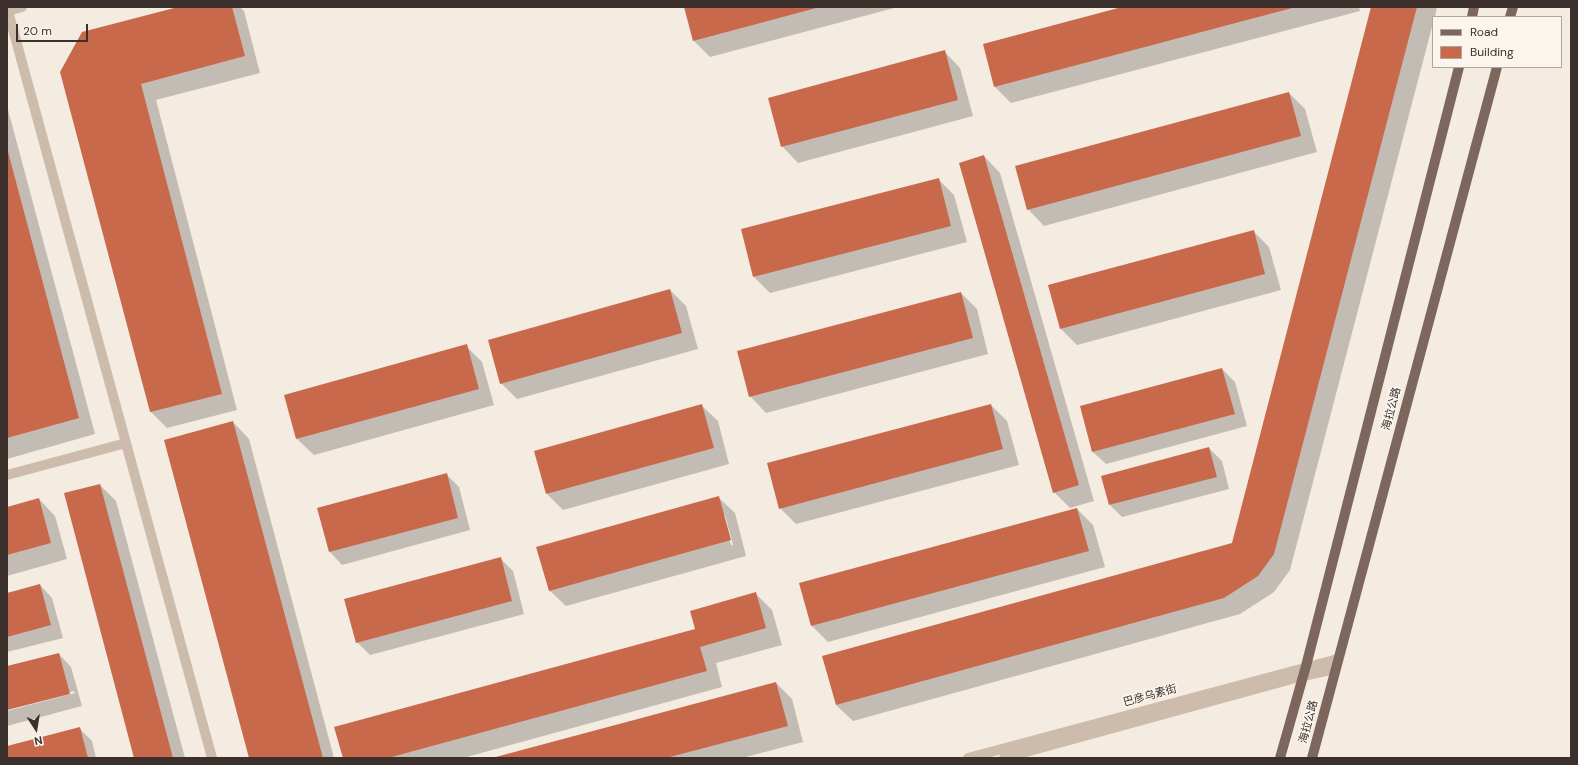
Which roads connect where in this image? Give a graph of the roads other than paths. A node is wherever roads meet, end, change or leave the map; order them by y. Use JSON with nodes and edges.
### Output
{"nodes":[{"id":1,"x":22,"y":7,"type":"edge"},
{"id":2,"x":7,"y":11,"type":"edge"},
{"id":3,"x":1459,"y":68,"type":"edge"},
{"id":4,"x":1497,"y":68,"type":"edge"},
{"id":5,"x":126,"y":443,"type":"junction"},
{"id":6,"x":7,"y":475,"type":"edge"},
{"id":7,"x":1336,"y":664,"type":"junction"},
{"id":8,"x":1304,"y":671,"type":"junction"},
{"id":9,"x":212,"y":758,"type":"edge"},
{"id":10,"x":968,"y":758,"type":"edge"},
{"id":11,"x":1004,"y":758,"type":"edge"},
{"id":12,"x":1280,"y":758,"type":"edge"},
{"id":13,"x":1312,"y":758,"type":"edge"}],
"edges":[{"from":1,"to":2,"type":"street"},
{"from":2,"to":5,"type":"street"},
{"from":3,"to":8,"type":"main road","name":"海拉公路"},
{"from":4,"to":7,"type":"main road","name":"海拉公路"},
{"from":5,"to":6,"type":"street"},
{"from":5,"to":9,"type":"street"},
{"from":7,"to":8,"type":"street","name":"巴彦乌素街"},
{"from":7,"to":13,"type":"main road","name":"海拉公路"},
{"from":8,"to":10,"type":"street","name":"巴彦乌素街"},
{"from":8,"to":11,"type":"street","name":"巴彦乌素街"},
{"from":8,"to":12,"type":"main road","name":"海拉公路"}]}
